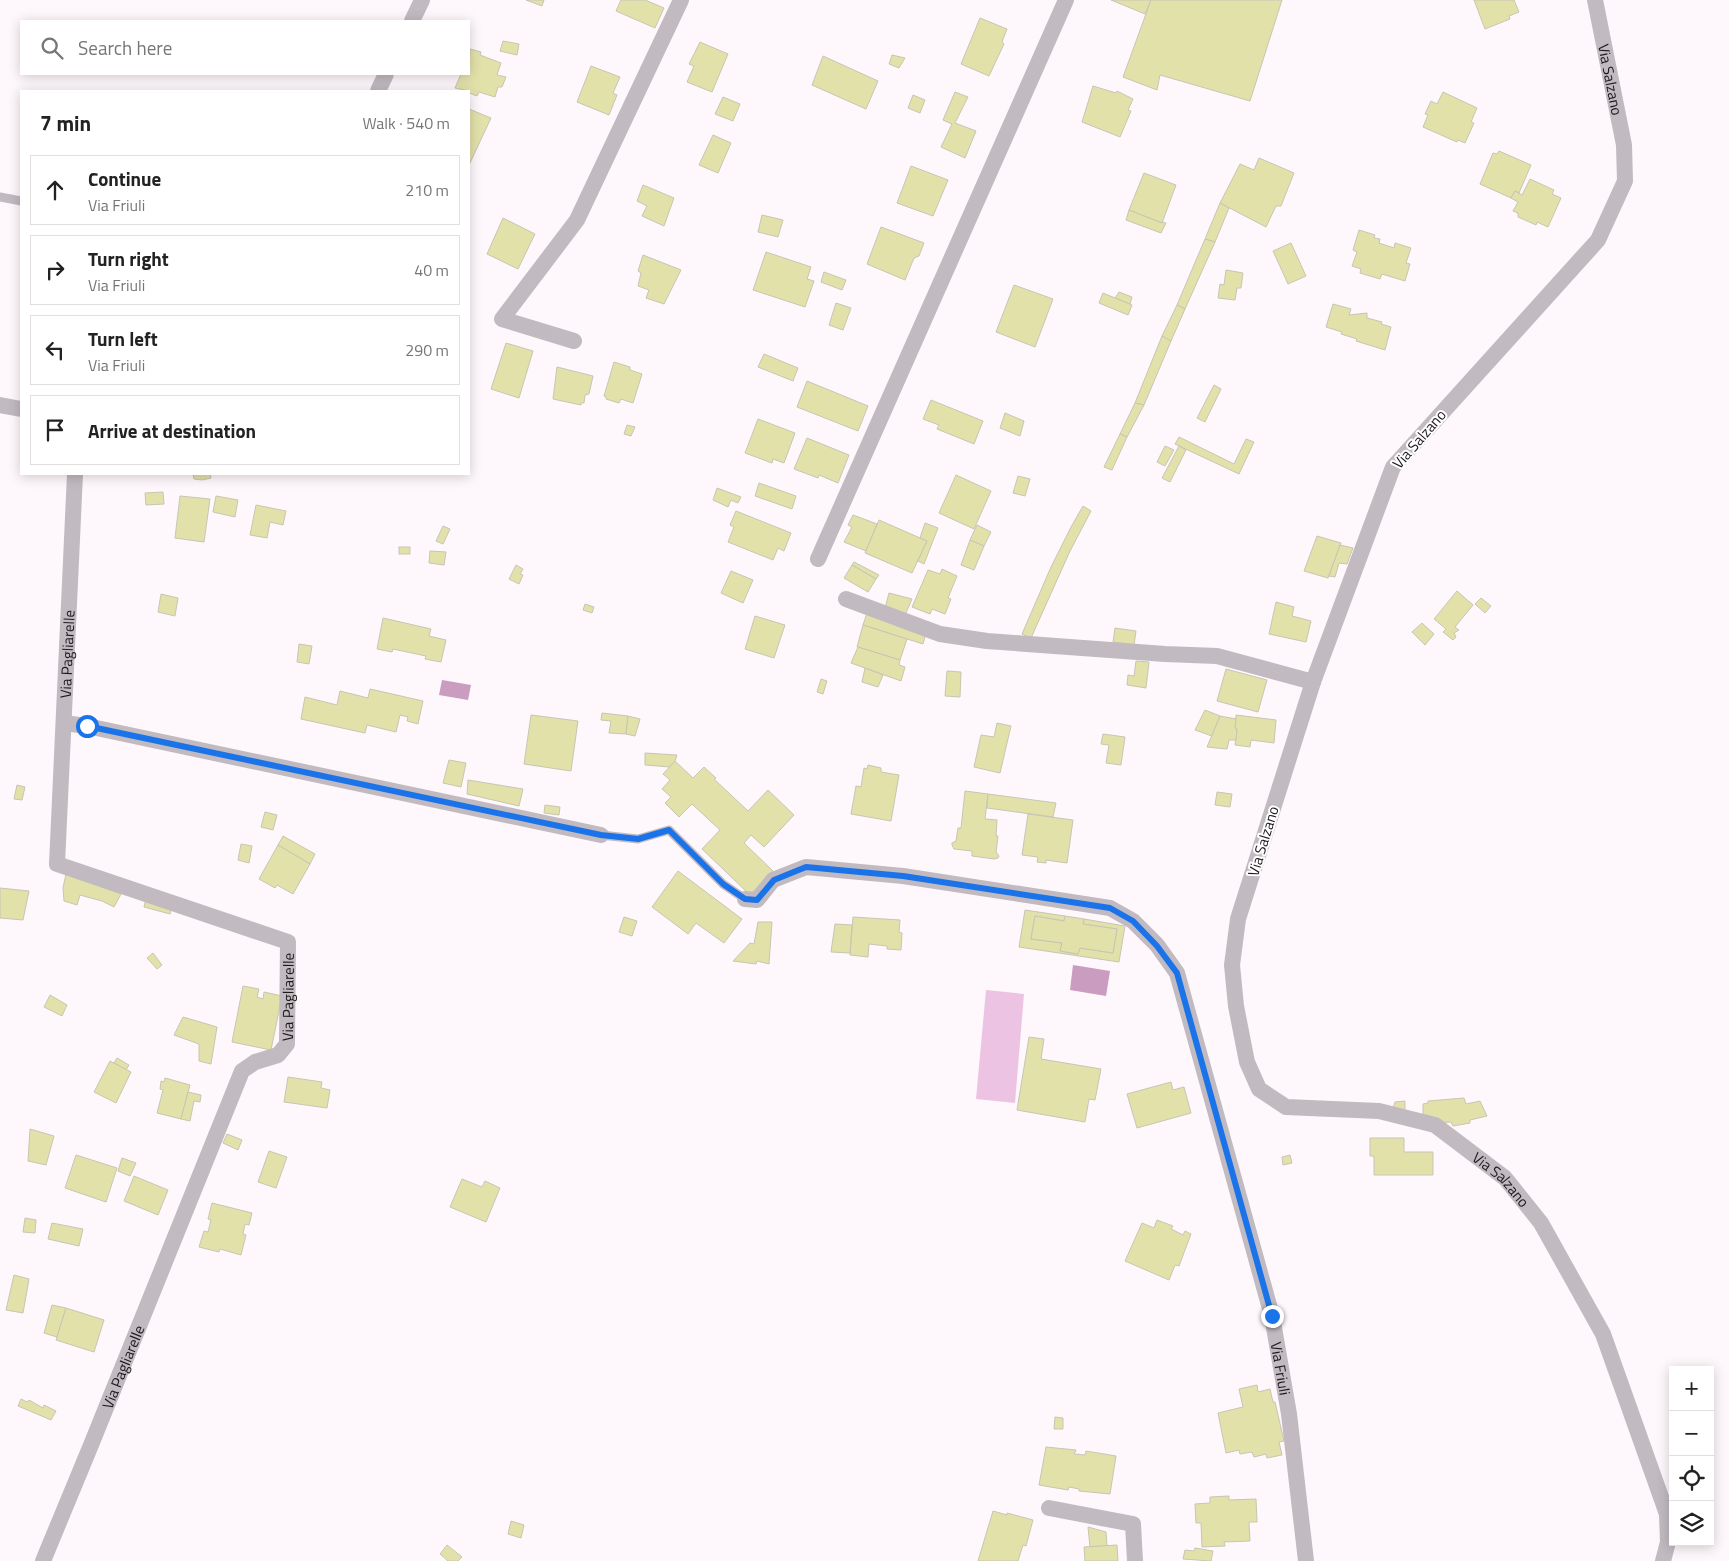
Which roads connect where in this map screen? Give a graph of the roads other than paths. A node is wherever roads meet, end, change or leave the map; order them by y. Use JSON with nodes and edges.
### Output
{"nodes":[{"id":1,"x":422,"y":0,"type":"edge"},
{"id":2,"x":681,"y":0,"type":"edge"},
{"id":3,"x":1066,"y":0,"type":"edge"},
{"id":4,"x":1595,"y":0,"type":"edge"},
{"id":5,"x":412,"y":20,"type":"edge"},
{"id":6,"x":386,"y":75,"type":"edge"},
{"id":7,"x":378,"y":90,"type":"edge"},
{"id":8,"x":0,"y":197,"type":"edge"},
{"id":9,"x":20,"y":201,"type":"edge"},
{"id":10,"x":574,"y":341,"type":"dead end"},
{"id":11,"x":0,"y":405,"type":"edge"},
{"id":12,"x":20,"y":408,"type":"edge"},
{"id":13,"x":75,"y":475,"type":"edge"},
{"id":14,"x":818,"y":559,"type":"dead end"},
{"id":15,"x":846,"y":599,"type":"dead end"},
{"id":16,"x":1313,"y":682,"type":"junction"},
{"id":17,"x":64,"y":723,"type":"junction"},
{"id":18,"x":601,"y":835,"type":"joint"},
{"id":19,"x":745,"y":899,"type":"joint"},
{"id":20,"x":1049,"y":1508,"type":"dead end"},
{"id":21,"x":43,"y":1561,"type":"edge"},
{"id":22,"x":1135,"y":1561,"type":"edge"},
{"id":23,"x":1306,"y":1561,"type":"edge"},
{"id":24,"x":1663,"y":1561,"type":"edge"}],
"edges":[{"from":1,"to":5,"type":"street"},
{"from":2,"to":10,"type":"street"},
{"from":3,"to":14,"type":"street"},
{"from":4,"to":16,"type":"street","name":"Via Salzano"},
{"from":6,"to":7,"type":"street"},
{"from":8,"to":9,"type":"lane"},
{"from":11,"to":12,"type":"street"},
{"from":13,"to":17,"type":"street","name":"Via Pagliarelle"},
{"from":15,"to":16,"type":"street"},
{"from":16,"to":24,"type":"street","name":"Via Salzano"},
{"from":17,"to":18,"type":"street","name":"Via Friuli"},
{"from":17,"to":21,"type":"street","name":"Via Pagliarelle"},
{"from":18,"to":19,"type":"lane","name":"Via Friuli"},
{"from":19,"to":23,"type":"street","name":"Via Friuli"},
{"from":20,"to":22,"type":"street"}]}
